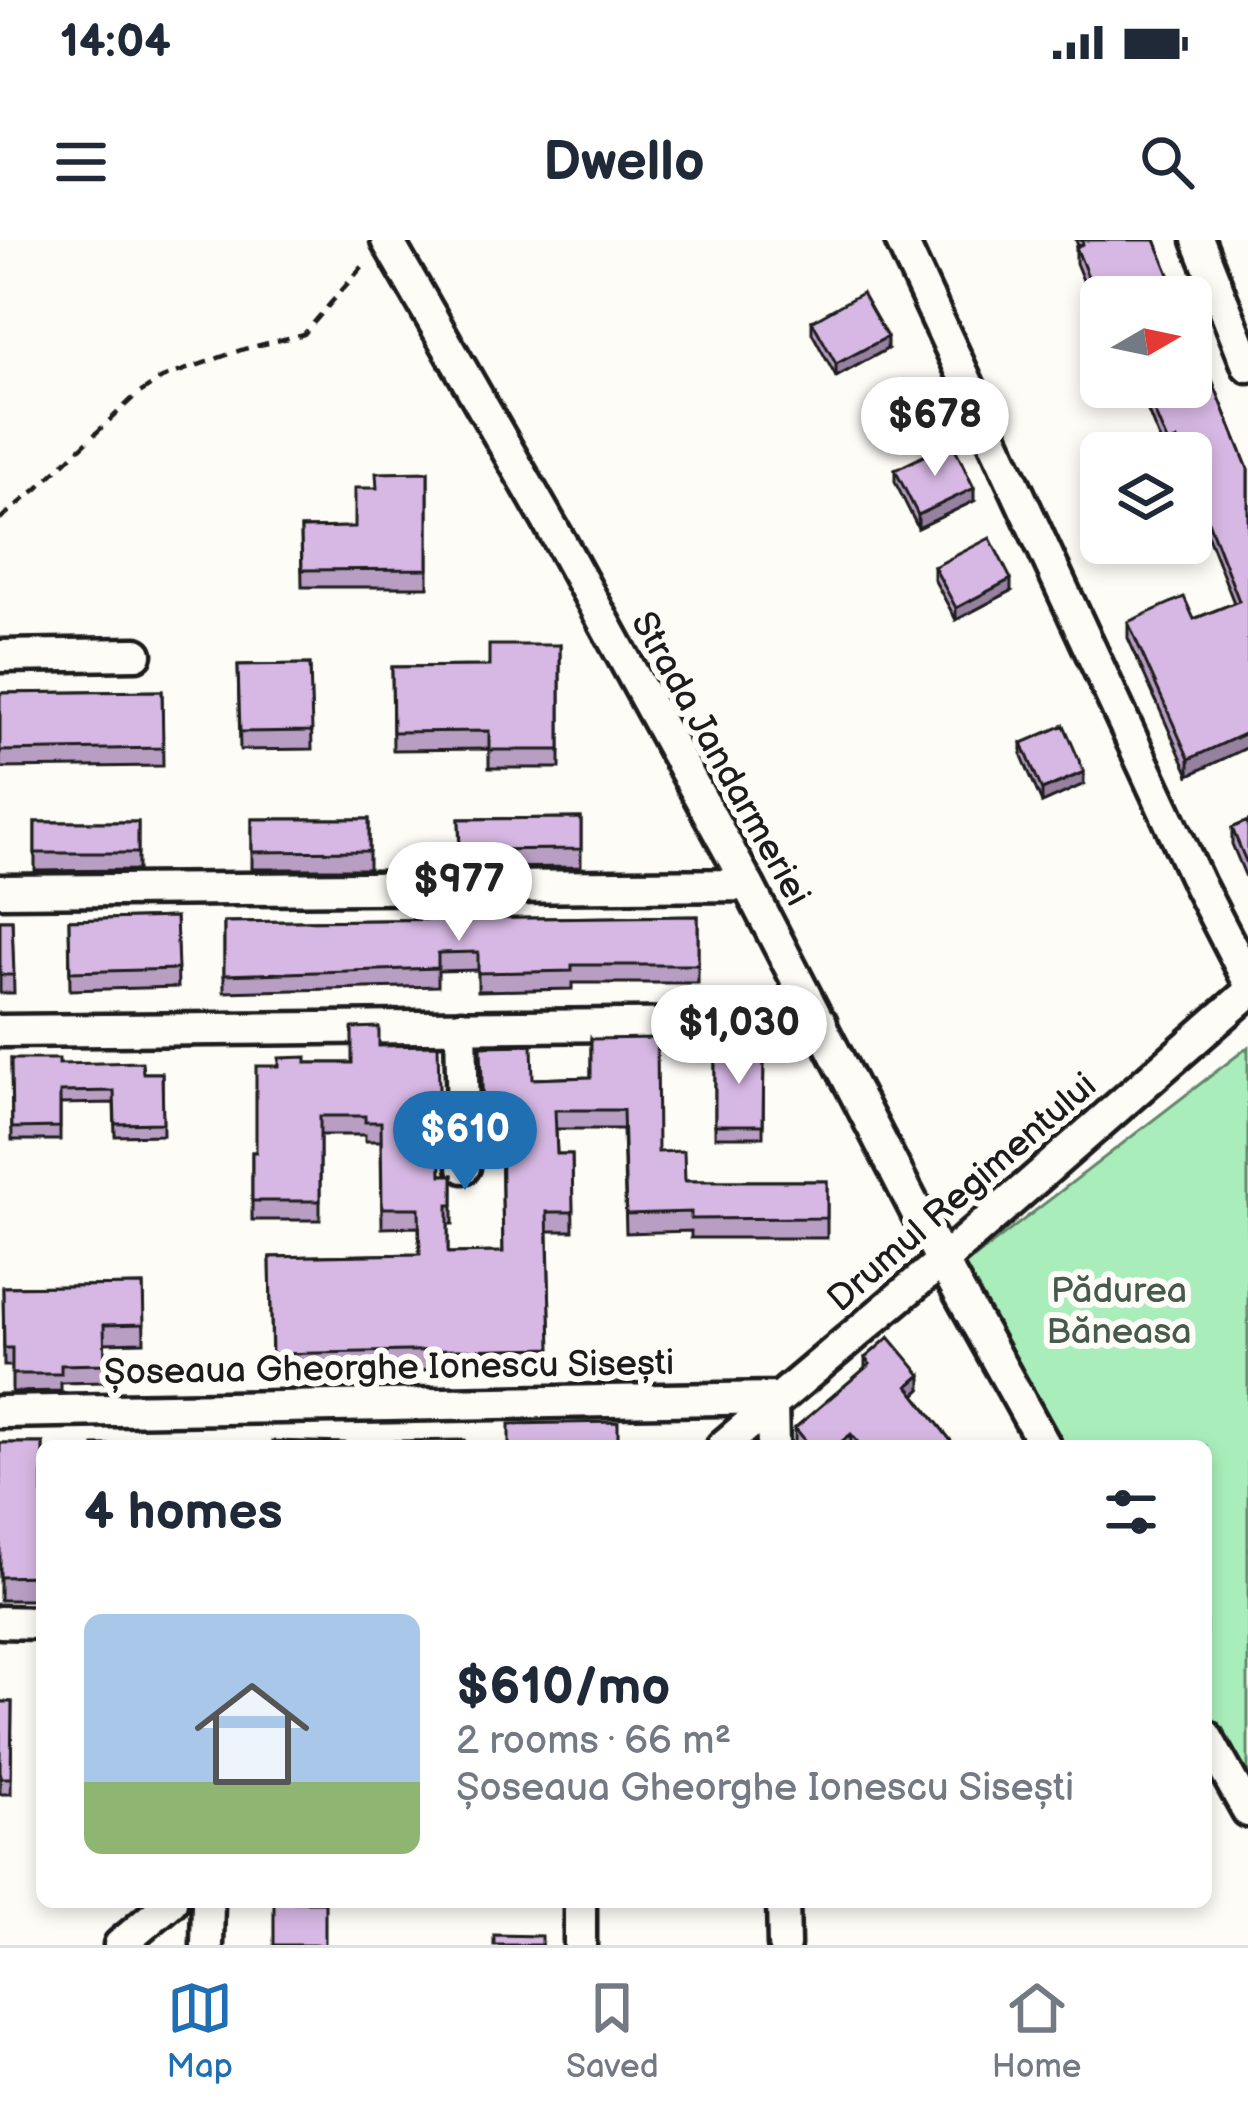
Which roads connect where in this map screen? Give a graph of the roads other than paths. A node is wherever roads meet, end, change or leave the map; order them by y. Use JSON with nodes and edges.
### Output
{"nodes":[{"id":1,"x":901,"y":240,"type":"edge"},
{"id":2,"x":1198,"y":240,"type":"edge"},
{"id":3,"x":387,"y":241,"type":"edge"},
{"id":4,"x":1248,"y":366,"type":"edge"},
{"id":5,"x":136,"y":654,"type":"dead end"},
{"id":6,"x":0,"y":656,"type":"edge"},
{"id":7,"x":748,"y":886,"type":"junction"},
{"id":8,"x":0,"y":891,"type":"edge"},
{"id":9,"x":1248,"y":980,"type":"edge"},
{"id":10,"x":1248,"y":993,"type":"edge"},
{"id":11,"x":821,"y":1023,"type":"junction"},
{"id":12,"x":461,"y":1027,"type":"junction"},
{"id":13,"x":0,"y":1031,"type":"edge"},
{"id":14,"x":464,"y":1167,"type":"dead end"},
{"id":15,"x":942,"y":1261,"type":"junction"},
{"id":16,"x":776,"y":1401,"type":"junction"},
{"id":17,"x":0,"y":1412,"type":"edge"},
{"id":18,"x":730,"y":1440,"type":"edge"},
{"id":19,"x":773,"y":1440,"type":"edge"},
{"id":20,"x":1042,"y":1440,"type":"edge"},
{"id":21,"x":0,"y":1622,"type":"edge"},
{"id":22,"x":36,"y":1623,"type":"edge"},
{"id":23,"x":1212,"y":1747,"type":"edge"},
{"id":24,"x":1248,"y":1811,"type":"edge"},
{"id":25,"x":164,"y":1908,"type":"edge"},
{"id":26,"x":208,"y":1908,"type":"edge"},
{"id":27,"x":580,"y":1908,"type":"edge"},
{"id":28,"x":783,"y":1908,"type":"edge"},
{"id":29,"x":120,"y":1945,"type":"edge"},
{"id":30,"x":207,"y":1945,"type":"edge"},
{"id":31,"x":580,"y":1945,"type":"edge"},
{"id":32,"x":784,"y":1945,"type":"edge"}],
"edges":[{"from":1,"to":9,"type":"street"},
{"from":2,"to":4,"type":"street"},
{"from":3,"to":7,"type":"street","name":"Strada Jandarmeriei"},
{"from":5,"to":6,"type":"street"},
{"from":7,"to":8,"type":"street"},
{"from":7,"to":11,"type":"street","name":"Strada Jandarmeriei"},
{"from":10,"to":15,"type":"street","name":"Drumul Regimentului"},
{"from":11,"to":12,"type":"street"},
{"from":11,"to":15,"type":"street","name":"Strada Jandarmeriei"},
{"from":12,"to":13,"type":"street"},
{"from":12,"to":14,"type":"street"},
{"from":15,"to":16,"type":"street","name":"Drumul Regimentului"},
{"from":15,"to":20,"type":"street","name":"Strada Jandarmeriei"},
{"from":16,"to":17,"type":"street","name":"Șoseaua Gheorghe Ionescu Sisești"},
{"from":16,"to":18,"type":"street","name":"Drumul Regimentului"},
{"from":16,"to":19,"type":"street"},
{"from":21,"to":22,"type":"street"},
{"from":23,"to":24,"type":"street"},
{"from":25,"to":29,"type":"street"},
{"from":26,"to":30,"type":"street"},
{"from":27,"to":31,"type":"street"},
{"from":28,"to":32,"type":"street"}]}
